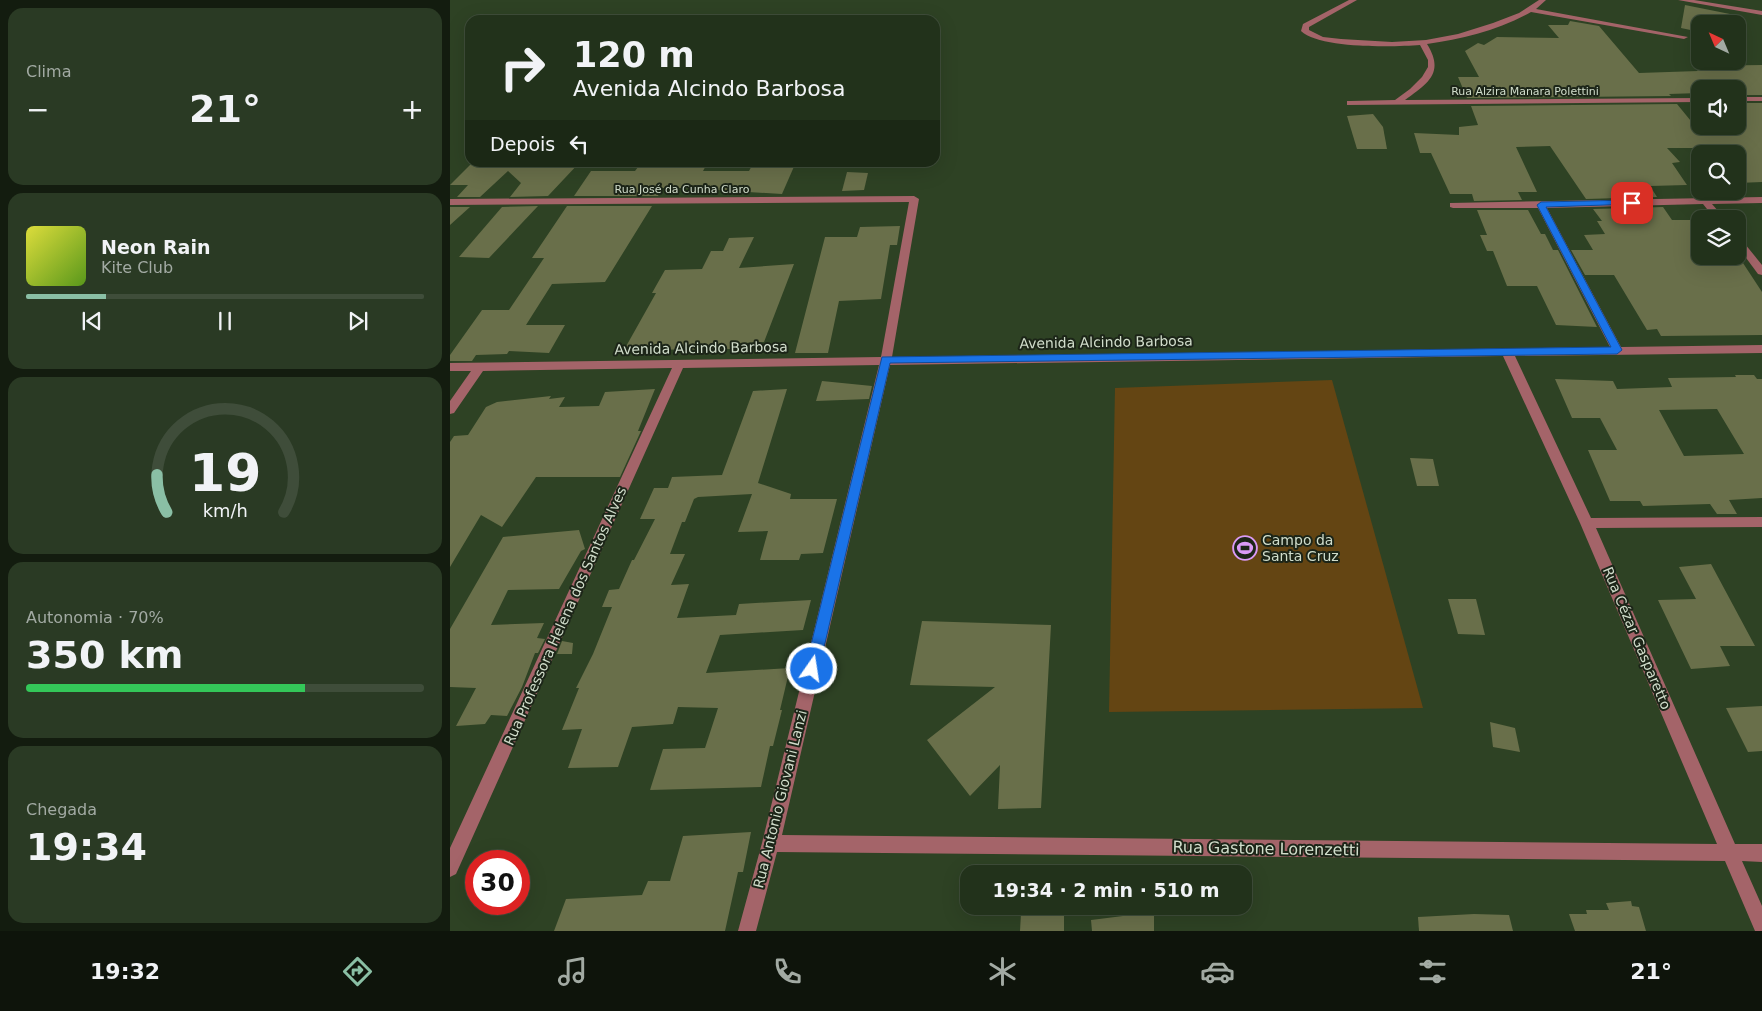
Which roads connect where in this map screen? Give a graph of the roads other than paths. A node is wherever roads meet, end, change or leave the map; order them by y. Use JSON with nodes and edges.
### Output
{"nodes":[{"id":1,"x":1354,"y":0,"type":"edge"},
{"id":2,"x":1543,"y":0,"type":"edge"},
{"id":3,"x":1681,"y":0,"type":"edge"},
{"id":4,"x":1530,"y":10,"type":"junction"},
{"id":5,"x":1762,"y":14,"type":"edge"},
{"id":6,"x":1684,"y":36,"type":"dead end"},
{"id":7,"x":1422,"y":44,"type":"junction"},
{"id":8,"x":1746,"y":99,"type":"edge"},
{"id":9,"x":1762,"y":99,"type":"edge"},
{"id":10,"x":1691,"y":100,"type":"edge"},
{"id":11,"x":1350,"y":103,"type":"dead end"},
{"id":12,"x":1396,"y":103,"type":"junction"},
{"id":13,"x":914,"y":199,"type":"joint"},
{"id":14,"x":1762,"y":200,"type":"edge"},
{"id":15,"x":1705,"y":201,"type":"junction"},
{"id":16,"x":450,"y":202,"type":"edge"},
{"id":17,"x":1453,"y":205,"type":"dead end"},
{"id":18,"x":1541,"y":205,"type":"junction"},
{"id":19,"x":1712,"y":210,"type":"edge"},
{"id":20,"x":1746,"y":251,"type":"edge"},
{"id":21,"x":1762,"y":272,"type":"edge"},
{"id":22,"x":1762,"y":349,"type":"edge"},
{"id":23,"x":1617,"y":350,"type":"junction"},
{"id":24,"x":1507,"y":352,"type":"junction"},
{"id":25,"x":886,"y":360,"type":"junction"},
{"id":26,"x":679,"y":364,"type":"junction"},
{"id":27,"x":450,"y":367,"type":"edge"},
{"id":28,"x":479,"y":367,"type":"junction"},
{"id":29,"x":450,"y":410,"type":"edge"},
{"id":30,"x":1762,"y":522,"type":"edge"},
{"id":31,"x":1587,"y":523,"type":"junction"},
{"id":32,"x":771,"y":843,"type":"junction"},
{"id":33,"x":1762,"y":853,"type":"edge"},
{"id":34,"x":1731,"y":854,"type":"junction"},
{"id":35,"x":450,"y":868,"type":"edge"},
{"id":36,"x":1762,"y":927,"type":"edge"},
{"id":37,"x":747,"y":931,"type":"edge"}],
"edges":[{"from":1,"to":7,"type":"street"},
{"from":2,"to":4,"type":"street"},
{"from":3,"to":5,"type":"street"},
{"from":4,"to":6,"type":"street"},
{"from":4,"to":7,"type":"street"},
{"from":7,"to":12,"type":"street"},
{"from":8,"to":9,"type":"street"},
{"from":10,"to":12,"type":"street","name":"Rua Alzira Manara Polettini"},
{"from":11,"to":12,"type":"street","name":"Rua Alzira Manara Polettini"},
{"from":13,"to":16,"type":"street","name":"Rua José da Cunha Claro"},
{"from":13,"to":25,"type":"street","name":"Rua Antonio Giovani Lanzi"},
{"from":14,"to":15,"type":"street"},
{"from":15,"to":18,"type":"street"},
{"from":15,"to":19,"type":"street"},
{"from":17,"to":18,"type":"street"},
{"from":18,"to":23,"type":"street"},
{"from":20,"to":21,"type":"street"},
{"from":22,"to":23,"type":"street","name":"Avenida Alcindo Barbosa"},
{"from":23,"to":24,"type":"street","name":"Avenida Alcindo Barbosa"},
{"from":24,"to":25,"type":"street","name":"Avenida Alcindo Barbosa"},
{"from":24,"to":31,"type":"street","name":"Rua Cézar Gasparetto"},
{"from":25,"to":26,"type":"street","name":"Avenida Alcindo Barbosa"},
{"from":25,"to":32,"type":"street","name":"Rua Antonio Giovani Lanzi"},
{"from":26,"to":28,"type":"street","name":"Avenida Alcindo Barbosa"},
{"from":26,"to":35,"type":"street","name":"Rua Professora Helena dos Santos Alves"},
{"from":27,"to":28,"type":"street","name":"Avenida Alcindo Barbosa"},
{"from":28,"to":29,"type":"street"},
{"from":30,"to":31,"type":"street"},
{"from":31,"to":34,"type":"street","name":"Rua Cézar Gasparetto"},
{"from":32,"to":34,"type":"street","name":"Rua Gastone Lorenzetti"},
{"from":32,"to":37,"type":"street","name":"Rua Antonio Giovani Lanzi"},
{"from":33,"to":34,"type":"street","name":"Rua Gastone Lorenzetti"},
{"from":34,"to":36,"type":"street","name":"Rua Cézar Gasparetto"}]}
